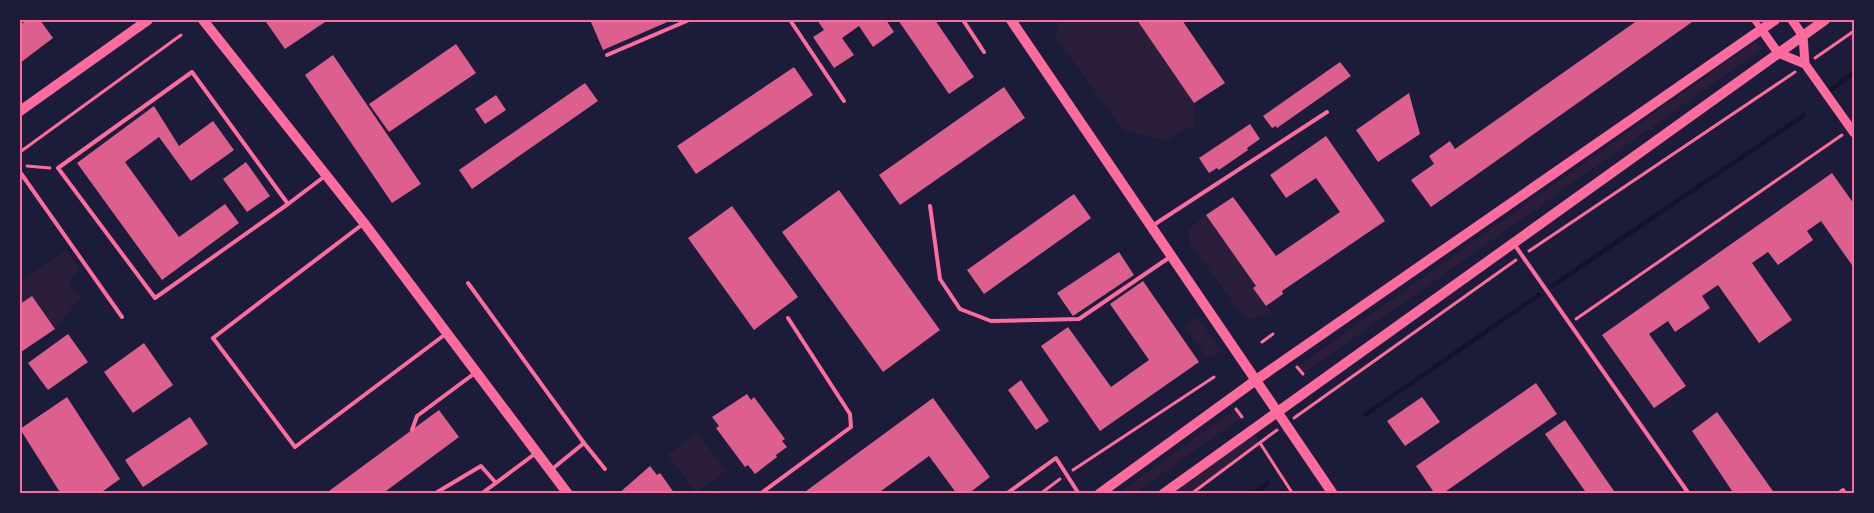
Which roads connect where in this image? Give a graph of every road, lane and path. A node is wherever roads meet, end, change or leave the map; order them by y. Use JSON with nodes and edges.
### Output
{"nodes":[{"id":1,"x":148,"y":20,"type":"edge"},
{"id":2,"x":203,"y":20,"type":"edge"},
{"id":3,"x":689,"y":20,"type":"edge"},
{"id":4,"x":790,"y":20,"type":"edge"},
{"id":5,"x":963,"y":20,"type":"edge"},
{"id":6,"x":1011,"y":20,"type":"edge"},
{"id":7,"x":1754,"y":20,"type":"edge"},
{"id":8,"x":1775,"y":20,"type":"edge"},
{"id":9,"x":1792,"y":20,"type":"edge"},
{"id":10,"x":1825,"y":20,"type":"edge"},
{"id":11,"x":1761,"y":29,"type":"junction"},
{"id":12,"x":1854,"y":31,"type":"edge"},
{"id":13,"x":181,"y":35,"type":"dead end"},
{"id":14,"x":1803,"y":36,"type":"junction"},
{"id":15,"x":984,"y":52,"type":"dead end"},
{"id":16,"x":1778,"y":54,"type":"junction"},
{"id":17,"x":1820,"y":54,"type":"dead end"},
{"id":18,"x":607,"y":55,"type":"dead end"},
{"id":19,"x":1805,"y":64,"type":"junction"},
{"id":20,"x":1790,"y":76,"type":"dead end"},
{"id":21,"x":844,"y":101,"type":"dead end"},
{"id":22,"x":20,"y":111,"type":"edge"},
{"id":23,"x":1328,"y":112,"type":"dead end"},
{"id":24,"x":1853,"y":131,"type":"edge"},
{"id":25,"x":20,"y":152,"type":"edge"},
{"id":26,"x":20,"y":163,"type":"edge"},
{"id":27,"x":42,"y":169,"type":"dead end"},
{"id":28,"x":20,"y":172,"type":"edge"},
{"id":29,"x":326,"y":175,"type":"junction"},
{"id":30,"x":288,"y":204,"type":"junction"},
{"id":31,"x":930,"y":206,"type":"dead end"},
{"id":32,"x":363,"y":223,"type":"junction"},
{"id":33,"x":1152,"y":226,"type":"junction"},
{"id":34,"x":1514,"y":243,"type":"junction"},
{"id":35,"x":1173,"y":256,"type":"junction"},
{"id":36,"x":1522,"y":256,"type":"junction"},
{"id":37,"x":468,"y":283,"type":"dead end"},
{"id":38,"x":122,"y":316,"type":"dead end"},
{"id":39,"x":788,"y":318,"type":"dead end"},
{"id":40,"x":1570,"y":323,"type":"junction"},
{"id":41,"x":447,"y":333,"type":"junction"},
{"id":42,"x":1273,"y":334,"type":"dead end"},
{"id":43,"x":1262,"y":342,"type":"dead end"},
{"id":44,"x":1297,"y":367,"type":"dead end"},
{"id":45,"x":477,"y":372,"type":"junction"},
{"id":46,"x":1303,"y":374,"type":"dead end"},
{"id":47,"x":1214,"y":377,"type":"dead end"},
{"id":48,"x":1256,"y":380,"type":"junction"},
{"id":49,"x":1236,"y":409,"type":"dead end"},
{"id":50,"x":1278,"y":412,"type":"junction"},
{"id":51,"x":1242,"y":417,"type":"dead end"},
{"id":52,"x":1286,"y":424,"type":"junction"},
{"id":53,"x":412,"y":430,"type":"dead end"},
{"id":54,"x":585,"y":443,"type":"junction"},
{"id":55,"x":1260,"y":443,"type":"junction"},
{"id":56,"x":537,"y":453,"type":"junction"},
{"id":57,"x":605,"y":469,"type":"dead end"},
{"id":58,"x":550,"y":470,"type":"junction"},
{"id":59,"x":1066,"y":474,"type":"junction"},
{"id":60,"x":495,"y":482,"type":"junction"},
{"id":61,"x":434,"y":494,"type":"edge"},
{"id":62,"x":481,"y":494,"type":"edge"},
{"id":63,"x":568,"y":494,"type":"edge"},
{"id":64,"x":760,"y":494,"type":"edge"},
{"id":65,"x":1006,"y":494,"type":"edge"},
{"id":66,"x":1040,"y":494,"type":"edge"},
{"id":67,"x":1079,"y":494,"type":"edge"},
{"id":68,"x":1099,"y":494,"type":"edge"},
{"id":69,"x":1163,"y":494,"type":"edge"},
{"id":70,"x":1191,"y":494,"type":"edge"},
{"id":71,"x":1293,"y":494,"type":"edge"},
{"id":72,"x":1333,"y":494,"type":"edge"},
{"id":73,"x":1689,"y":494,"type":"edge"},
{"id":74,"x":1838,"y":494,"type":"edge"},
{"id":75,"x":1845,"y":494,"type":"edge"}],
"edges":[{"from":1,"to":22,"type":"main road"},
{"from":2,"to":29,"type":"main road"},
{"from":3,"to":18,"type":"lane"},
{"from":4,"to":21,"type":"lane"},
{"from":5,"to":15,"type":"lane"},
{"from":6,"to":33,"type":"main road"},
{"from":7,"to":11,"type":"street"},
{"from":8,"to":11,"type":"main road"},
{"from":9,"to":14,"type":"street"},
{"from":10,"to":14,"type":"main road"},
{"from":11,"to":16,"type":"street"},
{"from":11,"to":48,"type":"main road"},
{"from":12,"to":17,"type":"path"},
{"from":13,"to":25,"type":"path"},
{"from":14,"to":16,"type":"main road"},
{"from":14,"to":19,"type":"street"},
{"from":16,"to":19,"type":"street"},
{"from":16,"to":34,"type":"main road"},
{"from":19,"to":24,"type":"street"},
{"from":20,"to":36,"type":"path"},
{"from":23,"to":33,"type":"lane"},
{"from":24,"to":40,"type":"path"},
{"from":26,"to":27,"type":"path"},
{"from":28,"to":38,"type":"lane"},
{"from":29,"to":30,"type":"lane"},
{"from":29,"to":32,"type":"main road"},
{"from":30,"to":30,"type":"lane"},
{"from":31,"to":35,"type":"lane"},
{"from":32,"to":41,"type":"main road"},
{"from":32,"to":41,"type":"lane"},
{"from":33,"to":35,"type":"main road"},
{"from":34,"to":36,"type":"lane"},
{"from":34,"to":50,"type":"main road"},
{"from":35,"to":48,"type":"main road"},
{"from":36,"to":40,"type":"lane"},
{"from":36,"to":52,"type":"path"},
{"from":37,"to":54,"type":"lane"},
{"from":39,"to":64,"type":"lane"},
{"from":40,"to":73,"type":"lane"},
{"from":41,"to":45,"type":"main road"},
{"from":42,"to":43,"type":"path"},
{"from":44,"to":46,"type":"path"},
{"from":45,"to":53,"type":"lane"},
{"from":45,"to":56,"type":"main road"},
{"from":47,"to":59,"type":"path"},
{"from":48,"to":50,"type":"main road"},
{"from":48,"to":68,"type":"main road"},
{"from":49,"to":51,"type":"path"},
{"from":50,"to":52,"type":"main road"},
{"from":50,"to":69,"type":"main road"},
{"from":52,"to":55,"type":"path"},
{"from":52,"to":72,"type":"main road"},
{"from":54,"to":57,"type":"lane"},
{"from":54,"to":58,"type":"lane"},
{"from":55,"to":70,"type":"path"},
{"from":55,"to":71,"type":"path"},
{"from":56,"to":58,"type":"main road"},
{"from":56,"to":60,"type":"lane"},
{"from":58,"to":63,"type":"main road"},
{"from":59,"to":65,"type":"lane"},
{"from":59,"to":66,"type":"path"},
{"from":59,"to":67,"type":"lane"},
{"from":60,"to":61,"type":"lane"},
{"from":60,"to":62,"type":"lane"},
{"from":74,"to":75,"type":"lane"}]}
